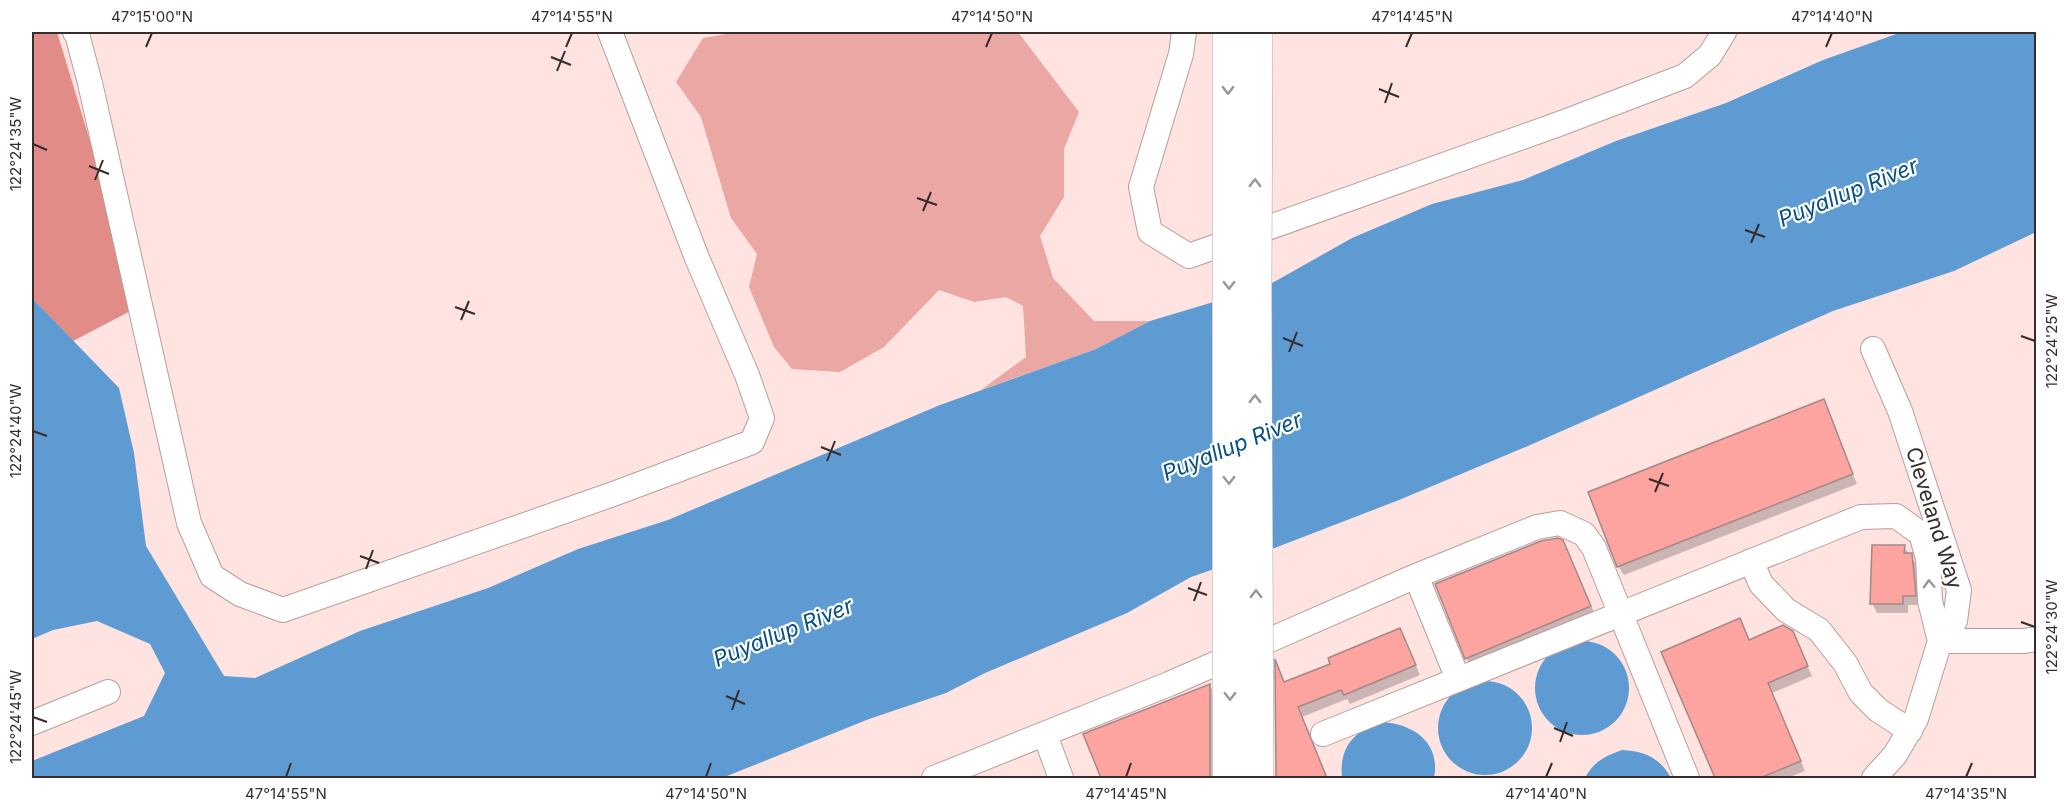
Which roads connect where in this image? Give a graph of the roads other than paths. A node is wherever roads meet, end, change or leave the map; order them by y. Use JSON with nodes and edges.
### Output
{"nodes":[{"id":1,"x":75,"y":32,"type":"edge"},
{"id":2,"x":610,"y":32,"type":"edge"},
{"id":3,"x":1184,"y":32,"type":"edge"},
{"id":4,"x":1229,"y":32,"type":"edge"},
{"id":5,"x":1256,"y":32,"type":"edge"},
{"id":6,"x":1724,"y":32,"type":"edge"},
{"id":7,"x":1873,"y":349,"type":"dead end"},
{"id":8,"x":1759,"y":558,"type":"junction"},
{"id":9,"x":1416,"y":576,"type":"junction"},
{"id":10,"x":1620,"y":615,"type":"junction"},
{"id":11,"x":2037,"y":639,"type":"edge"},
{"id":12,"x":1940,"y":642,"type":"junction"},
{"id":13,"x":1458,"y":680,"type":"junction"},
{"id":14,"x":108,"y":692,"type":"dead end"},
{"id":15,"x":32,"y":723,"type":"edge"},
{"id":16,"x":1910,"y":731,"type":"junction"},
{"id":17,"x":1323,"y":734,"type":"dead end"},
{"id":18,"x":1045,"y":735,"type":"junction"},
{"id":19,"x":934,"y":778,"type":"edge"},
{"id":20,"x":1061,"y":778,"type":"edge"},
{"id":21,"x":1229,"y":778,"type":"edge"},
{"id":22,"x":1257,"y":778,"type":"edge"},
{"id":23,"x":1687,"y":778,"type":"edge"},
{"id":24,"x":1874,"y":778,"type":"edge"}],
"edges":[{"from":1,"to":2,"type":"street"},
{"from":3,"to":6,"type":"street"},
{"from":4,"to":21,"type":"highway","one_way":true,"bridge":true},
{"from":22,"to":5,"type":"highway","one_way":true,"bridge":true},
{"from":7,"to":12,"type":"street","name":"Cleveland Way"},
{"from":8,"to":10,"type":"street"},
{"from":12,"to":8,"type":"street","one_way":true},
{"from":8,"to":16,"type":"street"},
{"from":9,"to":10,"type":"street"},
{"from":9,"to":13,"type":"street"},
{"from":9,"to":18,"type":"street"},
{"from":10,"to":13,"type":"street"},
{"from":10,"to":23,"type":"street"},
{"from":11,"to":12,"type":"street"},
{"from":12,"to":16,"type":"street","name":"Cleveland Way"},
{"from":13,"to":17,"type":"street"},
{"from":14,"to":15,"type":"street"},
{"from":16,"to":24,"type":"street","name":"Cleveland Way"},
{"from":18,"to":19,"type":"street"},
{"from":18,"to":20,"type":"street"}]}
